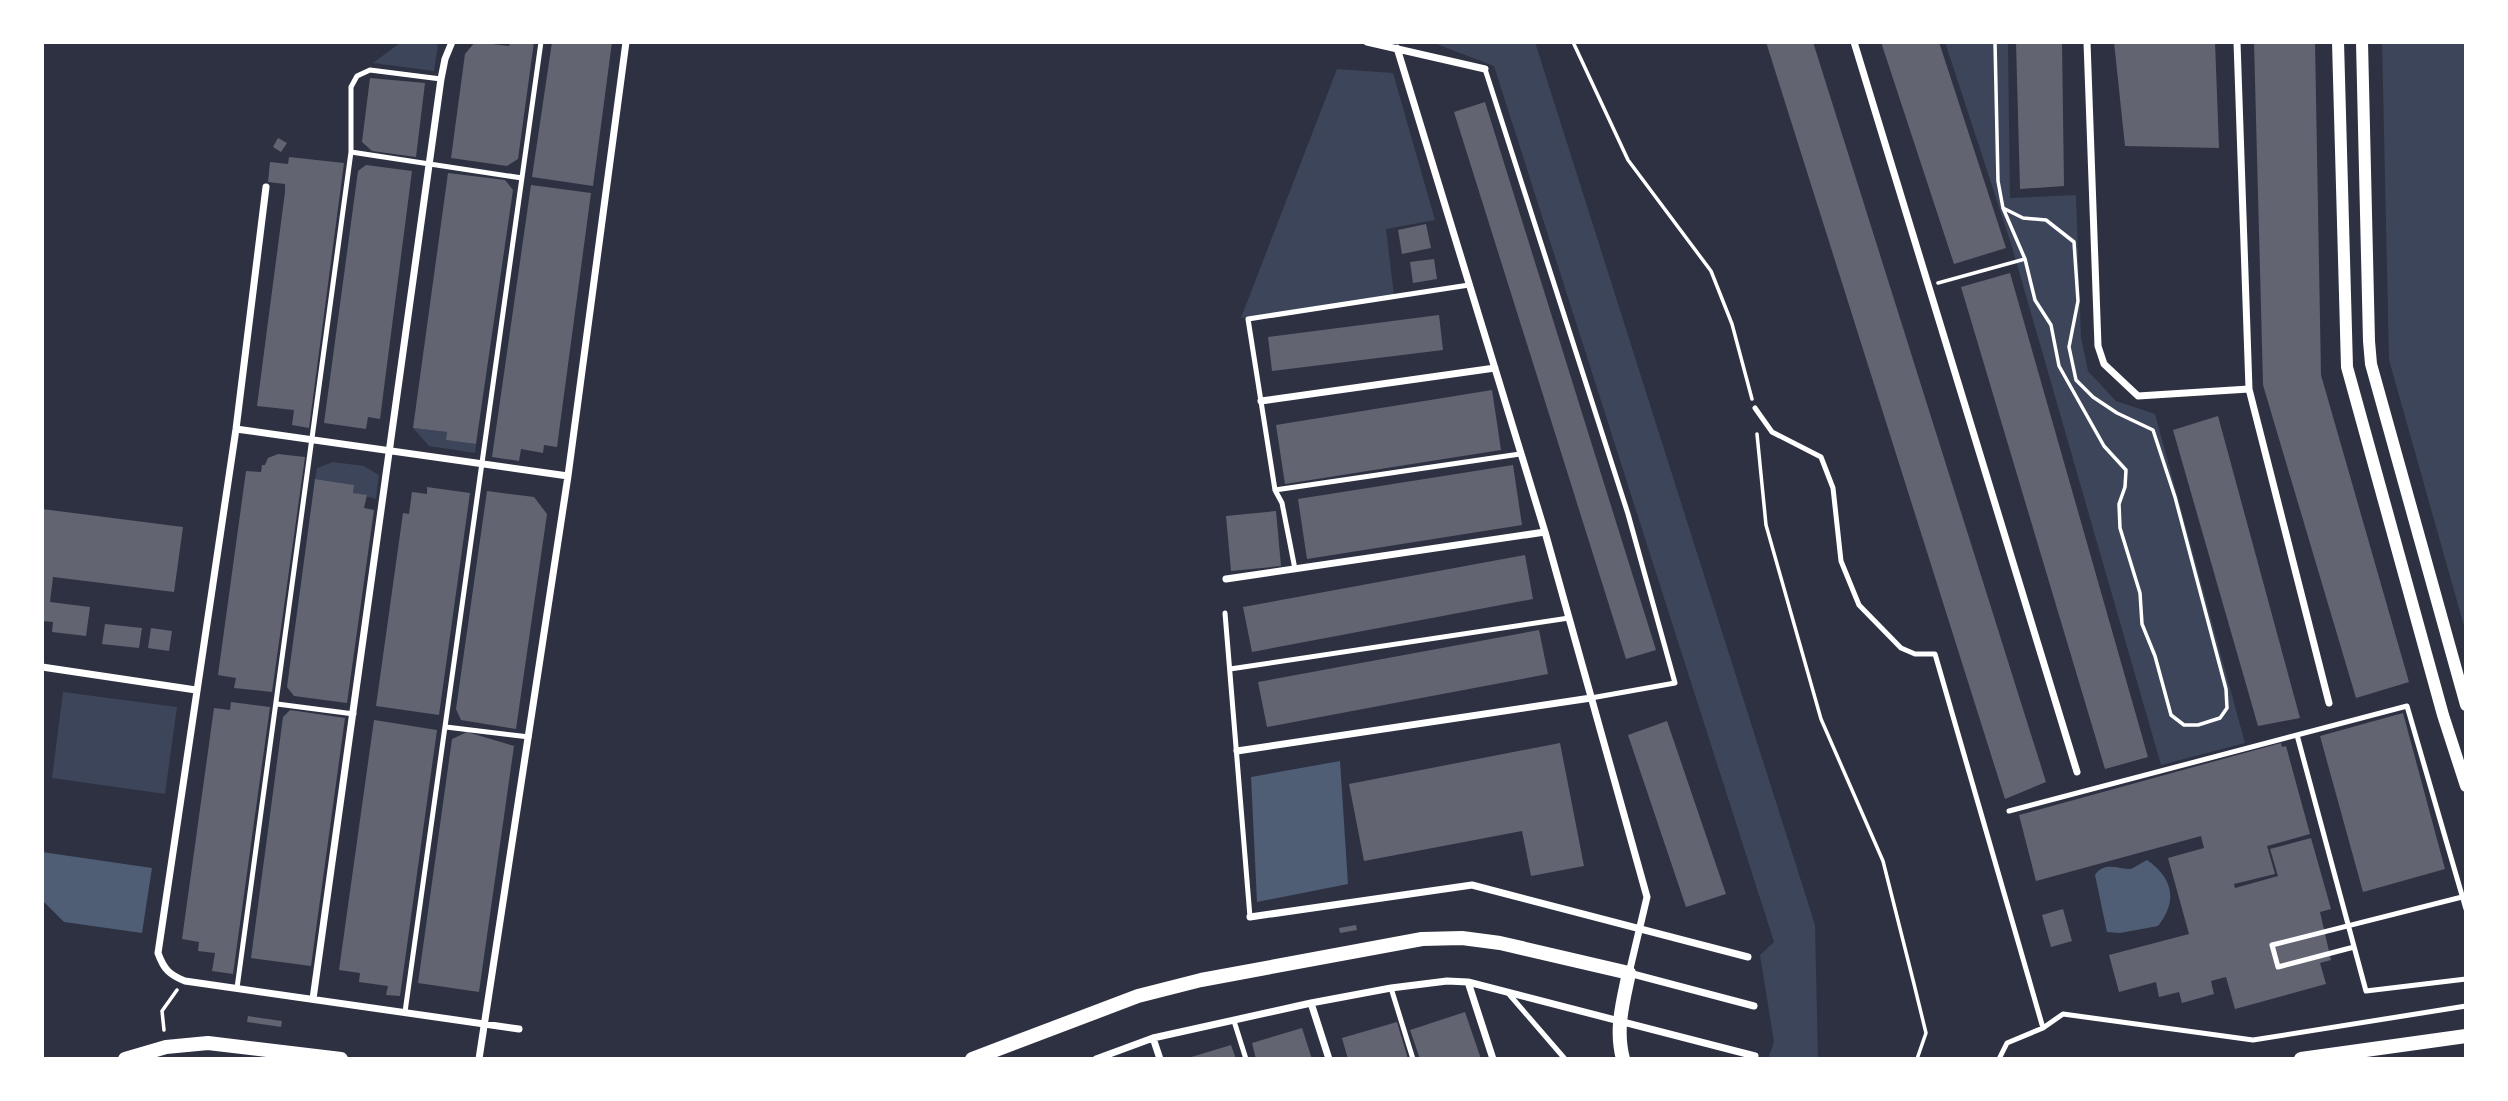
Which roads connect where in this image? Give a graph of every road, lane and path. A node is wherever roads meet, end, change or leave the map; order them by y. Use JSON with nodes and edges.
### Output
{"nodes":[{"id":1,"x":452,"y":42,"type":"edge"},
{"id":2,"x":541,"y":42,"type":"edge"},
{"id":3,"x":626,"y":42,"type":"edge"},
{"id":4,"x":1367,"y":42,"type":"edge"},
{"id":5,"x":1573,"y":42,"type":"edge"},
{"id":6,"x":1854,"y":42,"type":"edge"},
{"id":7,"x":1995,"y":42,"type":"edge"},
{"id":8,"x":2087,"y":42,"type":"edge"},
{"id":9,"x":2237,"y":42,"type":"edge"},
{"id":10,"x":2339,"y":42,"type":"edge"},
{"id":11,"x":2362,"y":42,"type":"edge"},
{"id":12,"x":1397,"y":48,"type":"junction"},
{"id":13,"x":1485,"y":69,"type":"joint"},
{"id":14,"x":442,"y":79,"type":"junction"},
{"id":15,"x":351,"y":152,"type":"junction"},
{"id":16,"x":431,"y":164,"type":"junction"},
{"id":17,"x":522,"y":178,"type":"junction"},
{"id":18,"x":266,"y":187,"type":"dead end"},
{"id":19,"x":2003,"y":208,"type":"junction"},
{"id":20,"x":2025,"y":259,"type":"junction"},
{"id":21,"x":1469,"y":285,"type":"junction"},
{"id":22,"x":1930,"y":285,"type":"junction"},
{"id":23,"x":1495,"y":368,"type":"junction"},
{"id":24,"x":2249,"y":389,"type":"junction"},
{"id":25,"x":1261,"y":401,"type":"junction"},
{"id":26,"x":1755,"y":408,"type":"junction"},
{"id":27,"x":236,"y":429,"type":"junction"},
{"id":28,"x":313,"y":440,"type":"junction"},
{"id":29,"x":391,"y":451,"type":"junction"},
{"id":30,"x":1520,"y":454,"type":"junction"},
{"id":31,"x":482,"y":464,"type":"junction"},
{"id":32,"x":568,"y":476,"type":"junction"},
{"id":33,"x":1275,"y":490,"type":"junction"},
{"id":34,"x":1545,"y":532,"type":"junction"},
{"id":35,"x":1295,"y":569,"type":"junction"},
{"id":36,"x":1226,"y":579,"type":"dead end"},
{"id":37,"x":1225,"y":613,"type":"dead end"},
{"id":38,"x":1569,"y":618,"type":"junction"},
{"id":39,"x":42,"y":667,"type":"edge"},
{"id":40,"x":1230,"y":669,"type":"junction"},
{"id":41,"x":196,"y":690,"type":"junction"},
{"id":42,"x":1591,"y":698,"type":"junction"},
{"id":43,"x":2329,"y":703,"type":"dead end"},
{"id":44,"x":277,"y":704,"type":"junction"},
{"id":45,"x":2466,"y":705,"type":"edge"},
{"id":46,"x":354,"y":714,"type":"junction"},
{"id":47,"x":446,"y":727,"type":"junction"},
{"id":48,"x":2297,"y":735,"type":"junction"},
{"id":49,"x":529,"y":737,"type":"junction"},
{"id":50,"x":1237,"y":751,"type":"junction"},
{"id":51,"x":2077,"y":772,"type":"dead end"},
{"id":52,"x":2466,"y":786,"type":"edge"},
{"id":53,"x":2009,"y":811,"type":"dead end"},
{"id":54,"x":2464,"y":896,"type":"edge"},
{"id":55,"x":2466,"y":909,"type":"edge"},
{"id":56,"x":1250,"y":917,"type":"joint"},
{"id":57,"x":2348,"y":925,"type":"junction"},
{"id":58,"x":1639,"y":929,"type":"junction"},
{"id":59,"x":2354,"y":947,"type":"junction"},
{"id":60,"x":1748,"y":957,"type":"dead end"},
{"id":61,"x":1629,"y":973,"type":"junction"},
{"id":62,"x":2466,"y":979,"type":"edge"},
{"id":63,"x":185,"y":981,"type":"junction"},
{"id":64,"x":1468,"y":982,"type":"junction"},
{"id":65,"x":237,"y":988,"type":"junction"},
{"id":66,"x":1391,"y":988,"type":"junction"},
{"id":67,"x":1508,"y":993,"type":"junction"},
{"id":68,"x":313,"y":999,"type":"junction"},
{"id":69,"x":1311,"y":1003,"type":"junction"},
{"id":70,"x":1755,"y":1006,"type":"dead end"},
{"id":71,"x":2466,"y":1006,"type":"edge"},
{"id":72,"x":405,"y":1013,"type":"junction"},
{"id":73,"x":1234,"y":1021,"type":"junction"},
{"id":74,"x":1619,"y":1021,"type":"junction"},
{"id":75,"x":485,"y":1024,"type":"junction"},
{"id":76,"x":2043,"y":1028,"type":"junction"},
{"id":77,"x":519,"y":1029,"type":"dead end"},
{"id":78,"x":2466,"y":1036,"type":"edge"},
{"id":79,"x":1153,"y":1038,"type":"junction"},
{"id":80,"x":166,"y":1046,"type":"junction"},
{"id":81,"x":1755,"y":1056,"type":"dead end"},
{"id":82,"x":125,"y":1059,"type":"edge"},
{"id":83,"x":341,"y":1059,"type":"edge"},
{"id":84,"x":479,"y":1059,"type":"edge"},
{"id":85,"x":972,"y":1059,"type":"edge"},
{"id":86,"x":1096,"y":1059,"type":"edge"},
{"id":87,"x":1160,"y":1059,"type":"edge"},
{"id":88,"x":1246,"y":1059,"type":"edge"},
{"id":89,"x":1329,"y":1059,"type":"edge"},
{"id":90,"x":1413,"y":1059,"type":"edge"},
{"id":91,"x":1493,"y":1059,"type":"edge"},
{"id":92,"x":1565,"y":1059,"type":"edge"},
{"id":93,"x":1623,"y":1059,"type":"edge"},
{"id":94,"x":1917,"y":1059,"type":"edge"},
{"id":95,"x":1999,"y":1059,"type":"edge"},
{"id":96,"x":2301,"y":1059,"type":"edge"}],
"edges":[{"from":1,"to":14,"type":"street"},
{"from":2,"to":17,"type":"lane"},
{"from":3,"to":32,"type":"street"},
{"from":4,"to":12,"type":"street"},
{"from":5,"to":26,"type":"path"},
{"from":6,"to":22,"type":"street"},
{"from":7,"to":19,"type":"path"},
{"from":8,"to":24,"type":"street"},
{"from":9,"to":24,"type":"street"},
{"from":10,"to":52,"type":"street"},
{"from":11,"to":45,"type":"street"},
{"from":12,"to":13,"type":"street"},
{"from":12,"to":21,"type":"street"},
{"from":13,"to":42,"type":"lane"},
{"from":14,"to":15,"type":"lane"},
{"from":14,"to":16,"type":"street"},
{"from":15,"to":16,"type":"lane"},
{"from":15,"to":28,"type":"lane"},
{"from":16,"to":17,"type":"lane"},
{"from":16,"to":29,"type":"street"},
{"from":17,"to":31,"type":"lane"},
{"from":18,"to":27,"type":"street"},
{"from":19,"to":20,"type":"path"},
{"from":19,"to":20,"type":"path"},
{"from":20,"to":22,"type":"path"},
{"from":21,"to":23,"type":"street"},
{"from":21,"to":25,"type":"lane"},
{"from":22,"to":51,"type":"street"},
{"from":23,"to":25,"type":"street"},
{"from":23,"to":30,"type":"street"},
{"from":24,"to":43,"type":"street"},
{"from":25,"to":33,"type":"lane"},
{"from":26,"to":76,"type":"lane"},
{"from":26,"to":94,"type":"path"},
{"from":27,"to":28,"type":"street"},
{"from":27,"to":41,"type":"street"},
{"from":28,"to":29,"type":"street"},
{"from":28,"to":44,"type":"lane"},
{"from":29,"to":31,"type":"street"},
{"from":29,"to":46,"type":"street"},
{"from":30,"to":33,"type":"lane"},
{"from":30,"to":34,"type":"street"},
{"from":31,"to":32,"type":"street"},
{"from":31,"to":47,"type":"lane"},
{"from":32,"to":49,"type":"street"},
{"from":33,"to":35,"type":"lane"},
{"from":34,"to":35,"type":"street"},
{"from":34,"to":38,"type":"street"},
{"from":35,"to":36,"type":"street"},
{"from":37,"to":40,"type":"lane"},
{"from":38,"to":40,"type":"lane"},
{"from":38,"to":42,"type":"street"},
{"from":39,"to":41,"type":"street"},
{"from":40,"to":50,"type":"lane"},
{"from":41,"to":63,"type":"street"},
{"from":42,"to":50,"type":"street"},
{"from":42,"to":58,"type":"street"},
{"from":44,"to":46,"type":"lane"},
{"from":44,"to":65,"type":"lane"},
{"from":46,"to":68,"type":"street"},
{"from":47,"to":49,"type":"lane"},
{"from":47,"to":72,"type":"lane"},
{"from":48,"to":53,"type":"lane"},
{"from":48,"to":54,"type":"lane"},
{"from":48,"to":57,"type":"lane"},
{"from":49,"to":75,"type":"street"},
{"from":50,"to":56,"type":"lane"},
{"from":54,"to":55,"type":"lane"},
{"from":54,"to":57,"type":"lane"},
{"from":56,"to":58,"type":"street"},
{"from":57,"to":59,"type":"lane"},
{"from":57,"to":59,"type":"lane"},
{"from":58,"to":60,"type":"street"},
{"from":58,"to":61,"type":"street"},
{"from":59,"to":62,"type":"lane"},
{"from":61,"to":70,"type":"street"},
{"from":61,"to":74,"type":"main road"},
{"from":61,"to":85,"type":"main road"},
{"from":63,"to":65,"type":"street"},
{"from":63,"to":80,"type":"path"},
{"from":64,"to":66,"type":"street"},
{"from":64,"to":67,"type":"street"},
{"from":64,"to":91,"type":"street"},
{"from":65,"to":68,"type":"street"},
{"from":66,"to":69,"type":"street"},
{"from":66,"to":90,"type":"lane"},
{"from":67,"to":74,"type":"street"},
{"from":67,"to":92,"type":"lane"},
{"from":68,"to":72,"type":"street"},
{"from":69,"to":73,"type":"street"},
{"from":69,"to":89,"type":"street"},
{"from":71,"to":76,"type":"lane"},
{"from":72,"to":75,"type":"street"},
{"from":73,"to":79,"type":"street"},
{"from":73,"to":88,"type":"lane"},
{"from":74,"to":81,"type":"street"},
{"from":74,"to":93,"type":"main road"},
{"from":75,"to":77,"type":"street"},
{"from":75,"to":84,"type":"street"},
{"from":76,"to":95,"type":"lane"},
{"from":78,"to":96,"type":"main road"},
{"from":79,"to":86,"type":"street"},
{"from":79,"to":87,"type":"street"},
{"from":80,"to":82,"type":"main road"},
{"from":80,"to":83,"type":"main road"}]}
